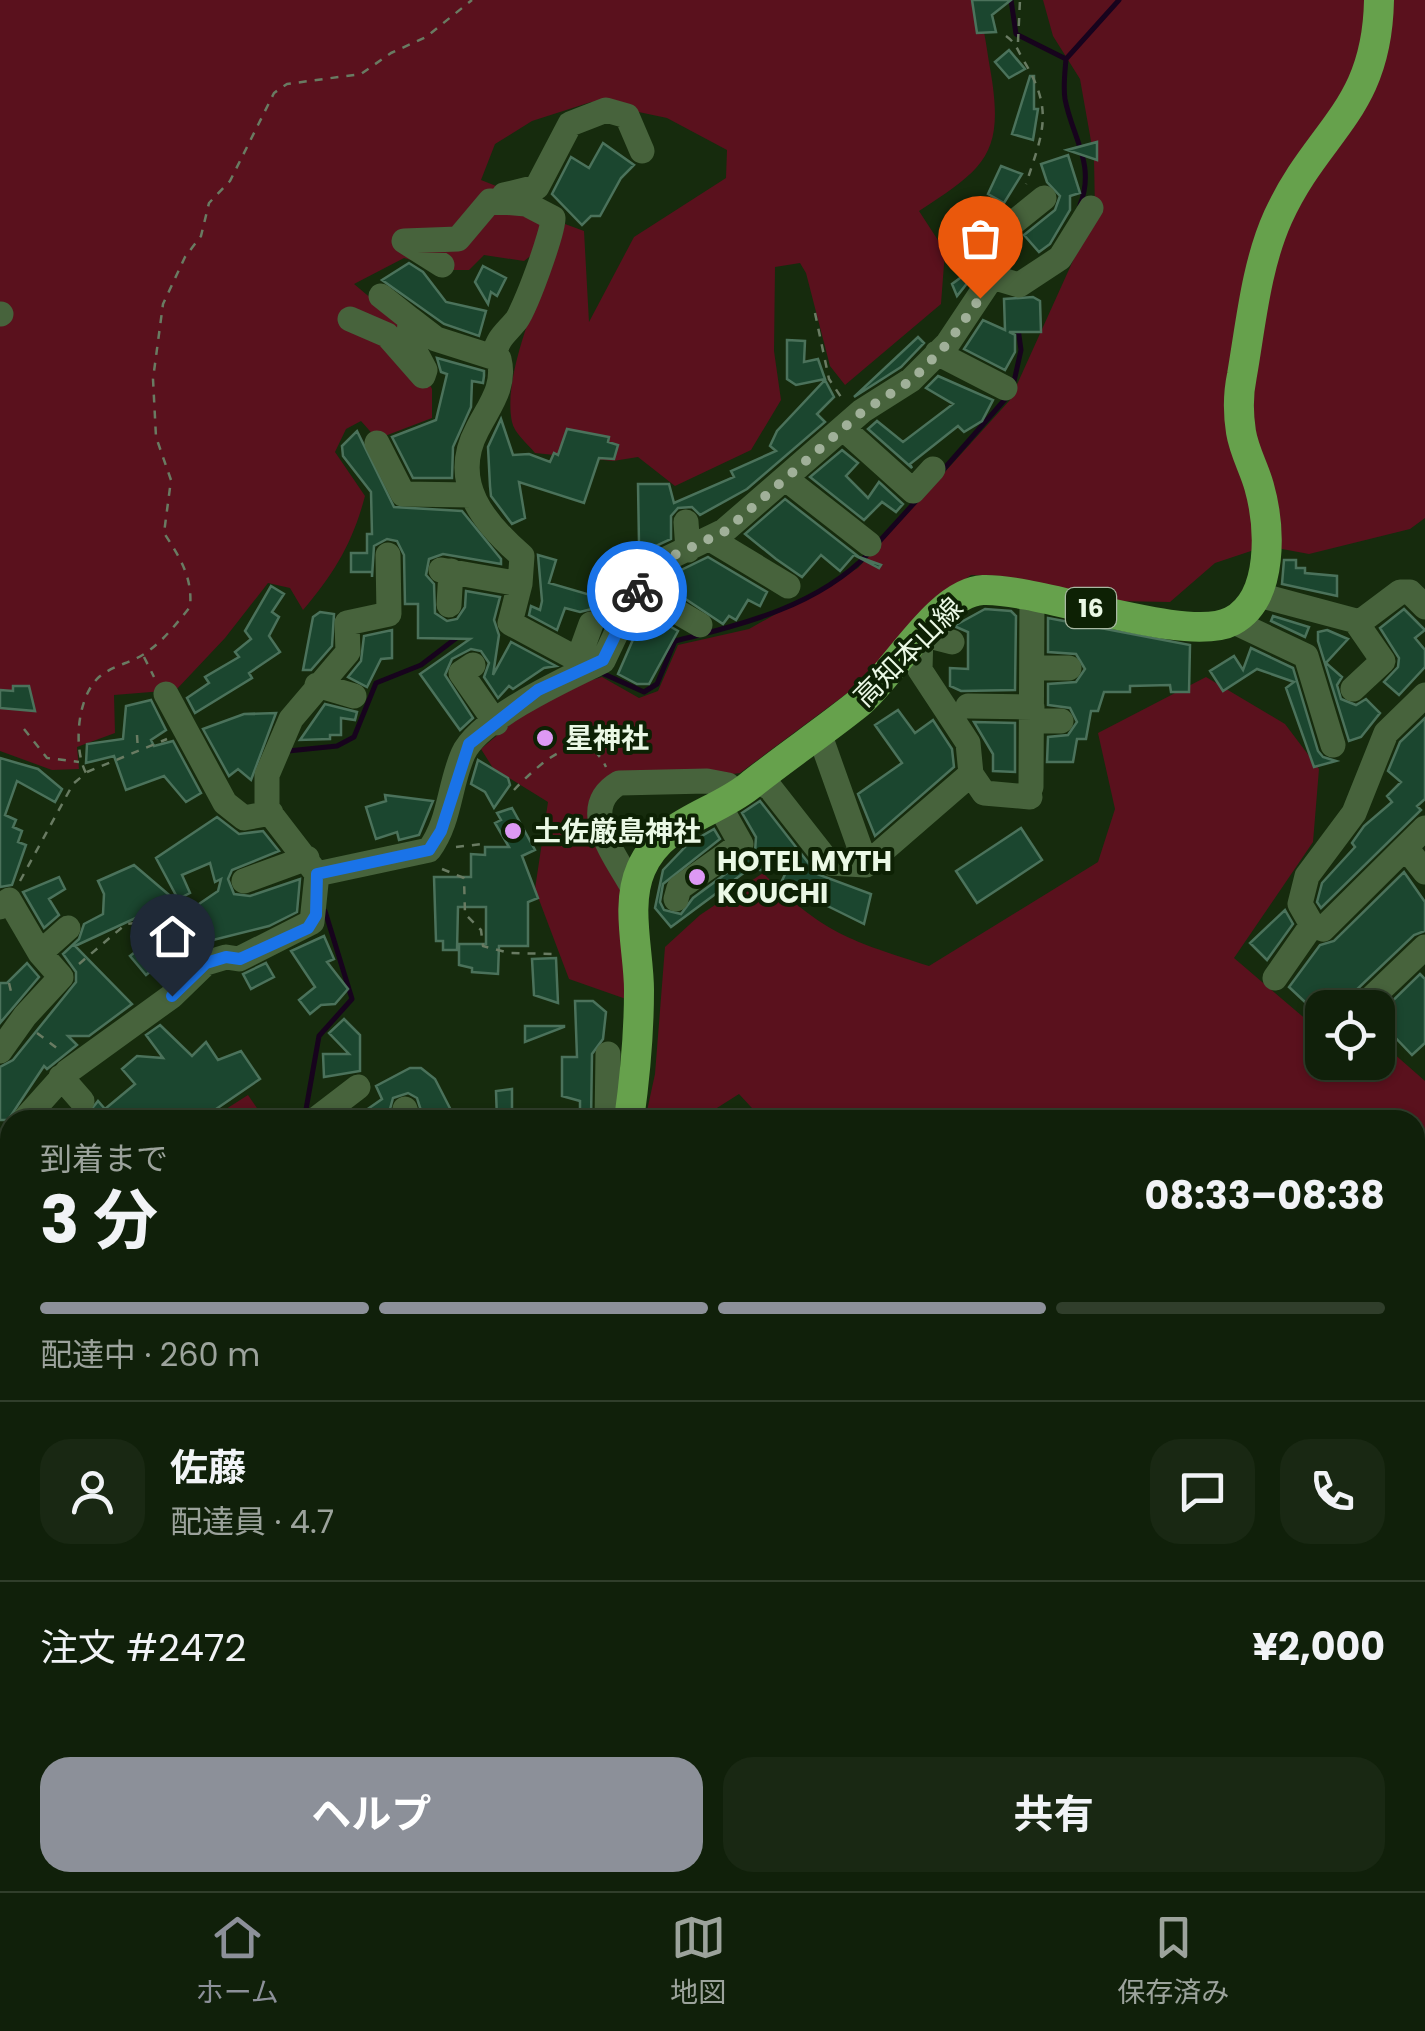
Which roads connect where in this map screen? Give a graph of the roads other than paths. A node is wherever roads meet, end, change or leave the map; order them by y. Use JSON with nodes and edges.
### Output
{"nodes":[{"id":1,"x":1378,"y":0,"type":"edge"},
{"id":2,"x":642,"y":151,"type":"dead end"},
{"id":3,"x":1044,"y":198,"type":"dead end"},
{"id":4,"x":490,"y":201,"type":"junction"},
{"id":5,"x":1090,"y":208,"type":"dead end"},
{"id":6,"x":442,"y":265,"type":"dead end"},
{"id":7,"x":1007,"y":283,"type":"junction"},
{"id":8,"x":381,"y":296,"type":"dead end"},
{"id":9,"x":350,"y":319,"type":"dead end"},
{"id":10,"x":410,"y":319,"type":"junction"},
{"id":11,"x":494,"y":354,"type":"junction"},
{"id":12,"x":937,"y":354,"type":"junction"},
{"id":13,"x":1005,"y":388,"type":"dead end"},
{"id":14,"x":850,"y":424,"type":"junction"},
{"id":15,"x":376,"y":443,"type":"dead end"},
{"id":16,"x":933,"y":468,"type":"dead end"},
{"id":17,"x":786,"y":478,"type":"junction"},
{"id":18,"x":472,"y":495,"type":"junction"},
{"id":19,"x":686,"y":522,"type":"dead end"},
{"id":20,"x":869,"y":544,"type":"dead end"},
{"id":21,"x":700,"y":545,"type":"junction"},
{"id":22,"x":388,"y":556,"type":"dead end"},
{"id":23,"x":520,"y":584,"type":"junction"},
{"id":24,"x":788,"y":586,"type":"dead end"},
{"id":25,"x":638,"y":589,"type":"junction"},
{"id":26,"x":1255,"y":594,"type":"junction"},
{"id":27,"x":1032,"y":598,"type":"junction"},
{"id":28,"x":1425,"y":605,"type":"edge"},
{"id":29,"x":449,"y":606,"type":"dead end"},
{"id":30,"x":1232,"y":621,"type":"junction"},
{"id":31,"x":1356,"y":622,"type":"junction"},
{"id":32,"x":591,"y":624,"type":"dead end"},
{"id":33,"x":700,"y":626,"type":"dead end"},
{"id":34,"x":920,"y":634,"type":"junction"},
{"id":35,"x":952,"y":642,"type":"dead end"},
{"id":36,"x":584,"y":663,"type":"junction"},
{"id":37,"x":473,"y":665,"type":"dead end"},
{"id":38,"x":1032,"y":668,"type":"junction"},
{"id":39,"x":1069,"y":668,"type":"dead end"},
{"id":40,"x":317,"y":685,"type":"junction"},
{"id":41,"x":1352,"y":689,"type":"dead end"},
{"id":42,"x":166,"y":694,"type":"dead end"},
{"id":43,"x":354,"y":696,"type":"dead end"},
{"id":44,"x":1425,"y":696,"type":"edge"},
{"id":45,"x":968,"y":706,"type":"dead end"},
{"id":46,"x":1032,"y":714,"type":"junction"},
{"id":47,"x":1061,"y":721,"type":"dead end"},
{"id":48,"x":496,"y":723,"type":"junction"},
{"id":49,"x":820,"y":732,"type":"junction"},
{"id":50,"x":1333,"y":745,"type":"dead end"},
{"id":51,"x":972,"y":774,"type":"junction"},
{"id":52,"x":736,"y":792,"type":"junction"},
{"id":53,"x":271,"y":814,"type":"junction"},
{"id":54,"x":1425,"y":828,"type":"edge"},
{"id":55,"x":1406,"y":848,"type":"junction"},
{"id":56,"x":866,"y":865,"type":"junction"},
{"id":57,"x":319,"y":866,"type":"junction"},
{"id":58,"x":1425,"y":872,"type":"edge"},
{"id":59,"x":244,"y":880,"type":"dead end"},
{"id":60,"x":634,"y":890,"type":"junction"},
{"id":61,"x":676,"y":899,"type":"dead end"},
{"id":62,"x":5,"y":903,"type":"edge"},
{"id":63,"x":158,"y":922,"type":"road end"},
{"id":64,"x":1312,"y":925,"type":"junction"},
{"id":65,"x":68,"y":928,"type":"dead end"},
{"id":66,"x":1425,"y":946,"type":"edge"},
{"id":67,"x":40,"y":953,"type":"junction"},
{"id":68,"x":202,"y":967,"type":"junction"},
{"id":69,"x":1276,"y":978,"type":"dead end"},
{"id":70,"x":1379,"y":990,"type":"edge"},
{"id":71,"x":0,"y":1051,"type":"edge"},
{"id":72,"x":608,"y":1054,"type":"dead end"},
{"id":73,"x":68,"y":1071,"type":"junction"},
{"id":74,"x":358,"y":1087,"type":"dead end"},
{"id":75,"x":82,"y":1101,"type":"dead end"},
{"id":76,"x":33,"y":1110,"type":"edge"},
{"id":77,"x":328,"y":1110,"type":"edge"},
{"id":78,"x":607,"y":1110,"type":"edge"},
{"id":79,"x":631,"y":1110,"type":"edge"}],
"edges":[{"from":1,"to":26,"type":"main road"},
{"from":2,"to":4,"type":"street"},
{"from":3,"to":7,"type":"street"},
{"from":4,"to":6,"type":"street"},
{"from":4,"to":11,"type":"street"},
{"from":5,"to":7,"type":"street"},
{"from":7,"to":12,"type":"street"},
{"from":8,"to":10,"type":"street"},
{"from":9,"to":10,"type":"street"},
{"from":10,"to":11,"type":"street"},
{"from":11,"to":18,"type":"street"},
{"from":12,"to":13,"type":"street"},
{"from":12,"to":14,"type":"street"},
{"from":14,"to":16,"type":"street"},
{"from":14,"to":17,"type":"street"},
{"from":15,"to":18,"type":"street"},
{"from":17,"to":20,"type":"street"},
{"from":17,"to":21,"type":"street"},
{"from":18,"to":23,"type":"street"},
{"from":19,"to":21,"type":"street"},
{"from":21,"to":24,"type":"street"},
{"from":21,"to":25,"type":"street"},
{"from":22,"to":40,"type":"street"},
{"from":23,"to":29,"type":"street"},
{"from":23,"to":36,"type":"street"},
{"from":25,"to":33,"type":"street"},
{"from":25,"to":36,"type":"street"},
{"from":26,"to":30,"type":"main road"},
{"from":26,"to":31,"type":"street"},
{"from":27,"to":30,"type":"main road","name":"高知本山線","number":"16"},
{"from":27,"to":34,"type":"main road","name":"高知本山線","number":"16"},
{"from":27,"to":38,"type":"street"},
{"from":28,"to":31,"type":"street"},
{"from":30,"to":50,"type":"street"},
{"from":31,"to":41,"type":"street"},
{"from":32,"to":36,"type":"street"},
{"from":34,"to":35,"type":"street"},
{"from":34,"to":49,"type":"main road","name":"高知本山線","number":"16"},
{"from":34,"to":51,"type":"street"},
{"from":36,"to":48,"type":"street"},
{"from":37,"to":48,"type":"street"},
{"from":38,"to":39,"type":"street"},
{"from":38,"to":46,"type":"street"},
{"from":40,"to":43,"type":"street"},
{"from":40,"to":53,"type":"street"},
{"from":42,"to":53,"type":"street"},
{"from":44,"to":64,"type":"street"},
{"from":45,"to":46,"type":"street"},
{"from":46,"to":47,"type":"street"},
{"from":46,"to":51,"type":"street"},
{"from":48,"to":57,"type":"street"},
{"from":49,"to":52,"type":"main road","name":"高知本山線","number":"16"},
{"from":49,"to":56,"type":"street"},
{"from":51,"to":56,"type":"street"},
{"from":52,"to":56,"type":"street"},
{"from":52,"to":60,"type":"main road","name":"高知本山線","number":"16"},
{"from":52,"to":60,"type":"street"},
{"from":52,"to":61,"type":"street"},
{"from":53,"to":57,"type":"street"},
{"from":54,"to":55,"type":"street"},
{"from":55,"to":58,"type":"street"},
{"from":55,"to":64,"type":"street"},
{"from":57,"to":59,"type":"street"},
{"from":57,"to":68,"type":"street"},
{"from":60,"to":79,"type":"main road","name":"高知本山線","number":"16"},
{"from":62,"to":67,"type":"street"},
{"from":63,"to":68,"type":"street"},
{"from":64,"to":69,"type":"street"},
{"from":65,"to":67,"type":"street"},
{"from":66,"to":70,"type":"street"},
{"from":67,"to":71,"type":"street"},
{"from":68,"to":73,"type":"street"},
{"from":72,"to":78,"type":"street"},
{"from":73,"to":75,"type":"street"},
{"from":73,"to":76,"type":"street"},
{"from":74,"to":77,"type":"street"}]}
